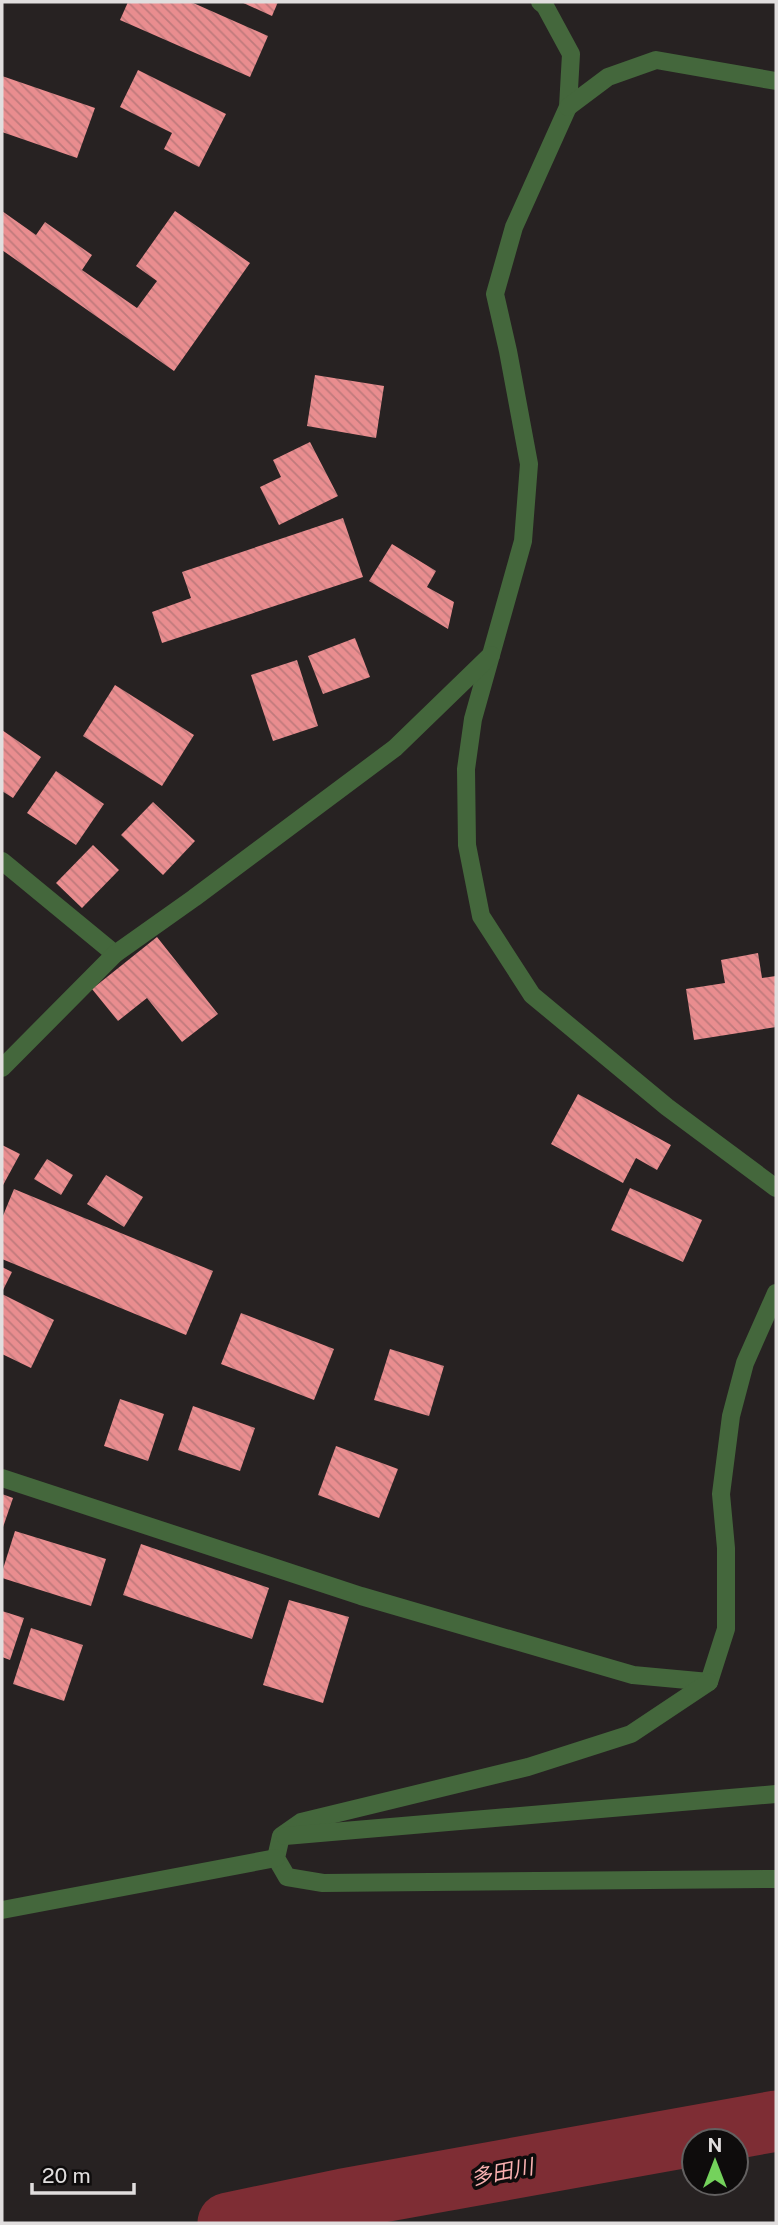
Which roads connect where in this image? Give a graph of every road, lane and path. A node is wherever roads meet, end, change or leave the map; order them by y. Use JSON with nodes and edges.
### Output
{"nodes":[{"id":1,"x":540,"y":2,"type":"edge"},
{"id":2,"x":776,"y":81,"type":"edge"},
{"id":3,"x":568,"y":107,"type":"junction"},
{"id":4,"x":491,"y":655,"type":"junction"},
{"id":5,"x":2,"y":861,"type":"edge"},
{"id":6,"x":115,"y":954,"type":"junction"},
{"id":7,"x":2,"y":1068,"type":"edge"},
{"id":8,"x":776,"y":1188,"type":"edge"},
{"id":9,"x":776,"y":1293,"type":"edge"},
{"id":10,"x":2,"y":1478,"type":"edge"},
{"id":11,"x":709,"y":1682,"type":"junction"},
{"id":12,"x":776,"y":1794,"type":"edge"},
{"id":13,"x":281,"y":1836,"type":"junction"},
{"id":14,"x":276,"y":1858,"type":"junction"},
{"id":15,"x":776,"y":1879,"type":"edge"},
{"id":16,"x":2,"y":1910,"type":"edge"}],
"edges":[{"from":1,"to":3,"type":"street"},
{"from":2,"to":3,"type":"street"},
{"from":3,"to":4,"type":"street"},
{"from":4,"to":6,"type":"street"},
{"from":4,"to":8,"type":"street"},
{"from":5,"to":6,"type":"street"},
{"from":6,"to":7,"type":"street"},
{"from":9,"to":11,"type":"street"},
{"from":10,"to":11,"type":"street"},
{"from":11,"to":13,"type":"street"},
{"from":12,"to":13,"type":"street"},
{"from":13,"to":14,"type":"street"},
{"from":14,"to":15,"type":"street"},
{"from":14,"to":16,"type":"street"}]}
